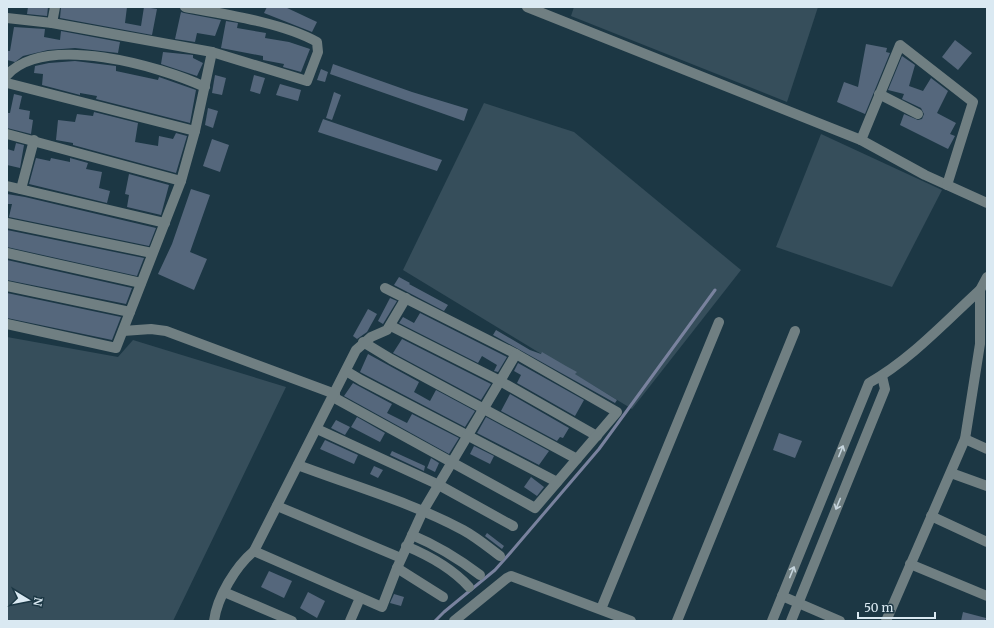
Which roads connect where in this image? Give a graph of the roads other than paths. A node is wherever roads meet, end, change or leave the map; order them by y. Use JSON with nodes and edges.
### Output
{"nodes":[{"id":1,"x":55,"y":7,"type":"edge"},
{"id":2,"x":185,"y":7,"type":"edge"},
{"id":3,"x":527,"y":7,"type":"edge"},
{"id":4,"x":7,"y":18,"type":"edge"},
{"id":5,"x":52,"y":23,"type":"junction"},
{"id":6,"x":212,"y":52,"type":"junction"},
{"id":7,"x":7,"y":75,"type":"edge"},
{"id":8,"x":7,"y":83,"type":"edge"},
{"id":9,"x":205,"y":86,"type":"junction"},
{"id":10,"x":879,"y":94,"type":"junction"},
{"id":11,"x":918,"y":114,"type":"dead end"},
{"id":12,"x":195,"y":131,"type":"junction"},
{"id":13,"x":7,"y":134,"type":"edge"},
{"id":14,"x":34,"y":140,"type":"junction"},
{"id":15,"x":861,"y":140,"type":"junction"},
{"id":16,"x":181,"y":181,"type":"junction"},
{"id":17,"x":947,"y":185,"type":"junction"},
{"id":18,"x":8,"y":188,"type":"edge"},
{"id":19,"x":21,"y":189,"type":"junction"},
{"id":20,"x":987,"y":203,"type":"edge"},
{"id":21,"x":165,"y":222,"type":"junction"},
{"id":22,"x":7,"y":223,"type":"edge"},
{"id":23,"x":7,"y":254,"type":"edge"},
{"id":24,"x":152,"y":254,"type":"junction"},
{"id":25,"x":987,"y":278,"type":"edge"},
{"id":26,"x":141,"y":283,"type":"junction"},
{"id":27,"x":7,"y":286,"type":"edge"},
{"id":28,"x":385,"y":288,"type":"dead end"},
{"id":29,"x":980,"y":290,"type":"junction"},
{"id":30,"x":406,"y":298,"type":"junction"},
{"id":31,"x":130,"y":312,"type":"junction"},
{"id":32,"x":718,"y":322,"type":"dead end"},
{"id":33,"x":7,"y":324,"type":"edge"},
{"id":34,"x":391,"y":326,"type":"junction"},
{"id":35,"x":123,"y":331,"type":"junction"},
{"id":36,"x":795,"y":331,"type":"dead end"},
{"id":37,"x":363,"y":342,"type":"junction"},
{"id":38,"x":516,"y":354,"type":"junction"},
{"id":39,"x":346,"y":371,"type":"junction"},
{"id":40,"x":882,"y":376,"type":"junction"},
{"id":41,"x":500,"y":381,"type":"junction"},
{"id":42,"x":334,"y":395,"type":"junction"},
{"id":43,"x":483,"y":409,"type":"junction"},
{"id":44,"x":317,"y":429,"type":"junction"},
{"id":45,"x":466,"y":436,"type":"junction"},
{"id":46,"x":597,"y":436,"type":"junction"},
{"id":47,"x":965,"y":439,"type":"junction"},
{"id":48,"x":987,"y":449,"type":"edge"},
{"id":49,"x":577,"y":460,"type":"junction"},
{"id":50,"x":451,"y":461,"type":"junction"},
{"id":51,"x":298,"y":465,"type":"junction"},
{"id":52,"x":951,"y":473,"type":"junction"},
{"id":53,"x":557,"y":482,"type":"junction"},
{"id":54,"x":437,"y":484,"type":"junction"},
{"id":55,"x":987,"y":486,"type":"edge"},
{"id":56,"x":277,"y":506,"type":"junction"},
{"id":57,"x":422,"y":512,"type":"junction"},
{"id":58,"x":931,"y":516,"type":"junction"},
{"id":59,"x":513,"y":526,"type":"dead end"},
{"id":60,"x":412,"y":534,"type":"junction"},
{"id":61,"x":987,"y":542,"type":"edge"},
{"id":62,"x":406,"y":546,"type":"junction"},
{"id":63,"x":254,"y":551,"type":"junction"},
{"id":64,"x":500,"y":556,"type":"dead end"},
{"id":65,"x":401,"y":558,"type":"junction"},
{"id":66,"x":910,"y":564,"type":"junction"},
{"id":67,"x":397,"y":568,"type":"junction"},
{"id":68,"x":480,"y":575,"type":"dead end"},
{"id":69,"x":469,"y":587,"type":"dead end"},
{"id":70,"x":224,"y":592,"type":"junction"},
{"id":71,"x":782,"y":596,"type":"junction"},
{"id":72,"x":987,"y":596,"type":"edge"},
{"id":73,"x":443,"y":597,"type":"dead end"},
{"id":74,"x":360,"y":598,"type":"junction"},
{"id":75,"x":798,"y":604,"type":"junction"},
{"id":76,"x":601,"y":610,"type":"junction"},
{"id":77,"x":214,"y":619,"type":"edge"},
{"id":78,"x":292,"y":621,"type":"edge"},
{"id":79,"x":350,"y":621,"type":"edge"},
{"id":80,"x":454,"y":621,"type":"edge"},
{"id":81,"x":631,"y":621,"type":"edge"},
{"id":82,"x":677,"y":621,"type":"edge"},
{"id":83,"x":772,"y":621,"type":"edge"},
{"id":84,"x":791,"y":621,"type":"edge"},
{"id":85,"x":840,"y":621,"type":"edge"},
{"id":86,"x":886,"y":621,"type":"edge"}],
"edges":[{"from":1,"to":5,"type":"street"},
{"from":2,"to":6,"type":"street"},
{"from":3,"to":15,"type":"street"},
{"from":4,"to":5,"type":"street"},
{"from":5,"to":6,"type":"street"},
{"from":6,"to":9,"type":"street"},
{"from":7,"to":9,"type":"street"},
{"from":8,"to":12,"type":"street"},
{"from":9,"to":12,"type":"street"},
{"from":10,"to":11,"type":"street"},
{"from":10,"to":15,"type":"street"},
{"from":10,"to":17,"type":"street"},
{"from":12,"to":16,"type":"street"},
{"from":13,"to":14,"type":"street"},
{"from":14,"to":16,"type":"street"},
{"from":14,"to":19,"type":"street"},
{"from":15,"to":17,"type":"street"},
{"from":16,"to":21,"type":"street"},
{"from":17,"to":20,"type":"street"},
{"from":18,"to":19,"type":"street"},
{"from":19,"to":21,"type":"street"},
{"from":21,"to":24,"type":"street"},
{"from":22,"to":24,"type":"street"},
{"from":23,"to":26,"type":"street"},
{"from":24,"to":26,"type":"street"},
{"from":25,"to":29,"type":"street"},
{"from":26,"to":31,"type":"street"},
{"from":27,"to":31,"type":"street"},
{"from":28,"to":30,"type":"street"},
{"from":29,"to":40,"type":"street"},
{"from":29,"to":47,"type":"street"},
{"from":30,"to":34,"type":"street"},
{"from":30,"to":38,"type":"street"},
{"from":31,"to":35,"type":"street"},
{"from":32,"to":76,"type":"street"},
{"from":33,"to":35,"type":"street"},
{"from":34,"to":37,"type":"street"},
{"from":34,"to":41,"type":"street"},
{"from":35,"to":42,"type":"street"},
{"from":36,"to":82,"type":"street"},
{"from":37,"to":39,"type":"street"},
{"from":37,"to":43,"type":"street"},
{"from":38,"to":41,"type":"street"},
{"from":38,"to":46,"type":"street"},
{"from":39,"to":42,"type":"street"},
{"from":39,"to":45,"type":"street"},
{"from":71,"to":40,"type":"street","one_way":true},
{"from":40,"to":75,"type":"street","one_way":true},
{"from":41,"to":43,"type":"street"},
{"from":41,"to":46,"type":"street"},
{"from":42,"to":44,"type":"street"},
{"from":42,"to":50,"type":"street"},
{"from":43,"to":45,"type":"street"},
{"from":43,"to":49,"type":"street"},
{"from":44,"to":51,"type":"street"},
{"from":44,"to":54,"type":"street"},
{"from":45,"to":50,"type":"street"},
{"from":45,"to":53,"type":"street"},
{"from":46,"to":49,"type":"street"},
{"from":47,"to":48,"type":"street"},
{"from":47,"to":52,"type":"street"},
{"from":49,"to":53,"type":"street"},
{"from":50,"to":53,"type":"street"},
{"from":50,"to":54,"type":"street"},
{"from":51,"to":56,"type":"street"},
{"from":51,"to":57,"type":"street"},
{"from":52,"to":55,"type":"street"},
{"from":52,"to":58,"type":"street"},
{"from":54,"to":57,"type":"street"},
{"from":54,"to":59,"type":"street"},
{"from":56,"to":63,"type":"street"},
{"from":56,"to":65,"type":"street"},
{"from":57,"to":60,"type":"street"},
{"from":57,"to":64,"type":"street"},
{"from":58,"to":61,"type":"street"},
{"from":58,"to":66,"type":"street"},
{"from":60,"to":62,"type":"street"},
{"from":60,"to":68,"type":"street"},
{"from":62,"to":65,"type":"street"},
{"from":62,"to":69,"type":"street"},
{"from":63,"to":70,"type":"street"},
{"from":63,"to":74,"type":"street"},
{"from":65,"to":67,"type":"street"},
{"from":66,"to":72,"type":"street"},
{"from":66,"to":86,"type":"street"},
{"from":67,"to":73,"type":"street"},
{"from":67,"to":74,"type":"street"},
{"from":70,"to":77,"type":"street"},
{"from":70,"to":78,"type":"street"},
{"from":71,"to":75,"type":"street"},
{"from":71,"to":83,"type":"street"},
{"from":74,"to":79,"type":"street"},
{"from":75,"to":84,"type":"street"},
{"from":75,"to":85,"type":"street"},
{"from":76,"to":80,"type":"street"},
{"from":76,"to":81,"type":"street"}]}
